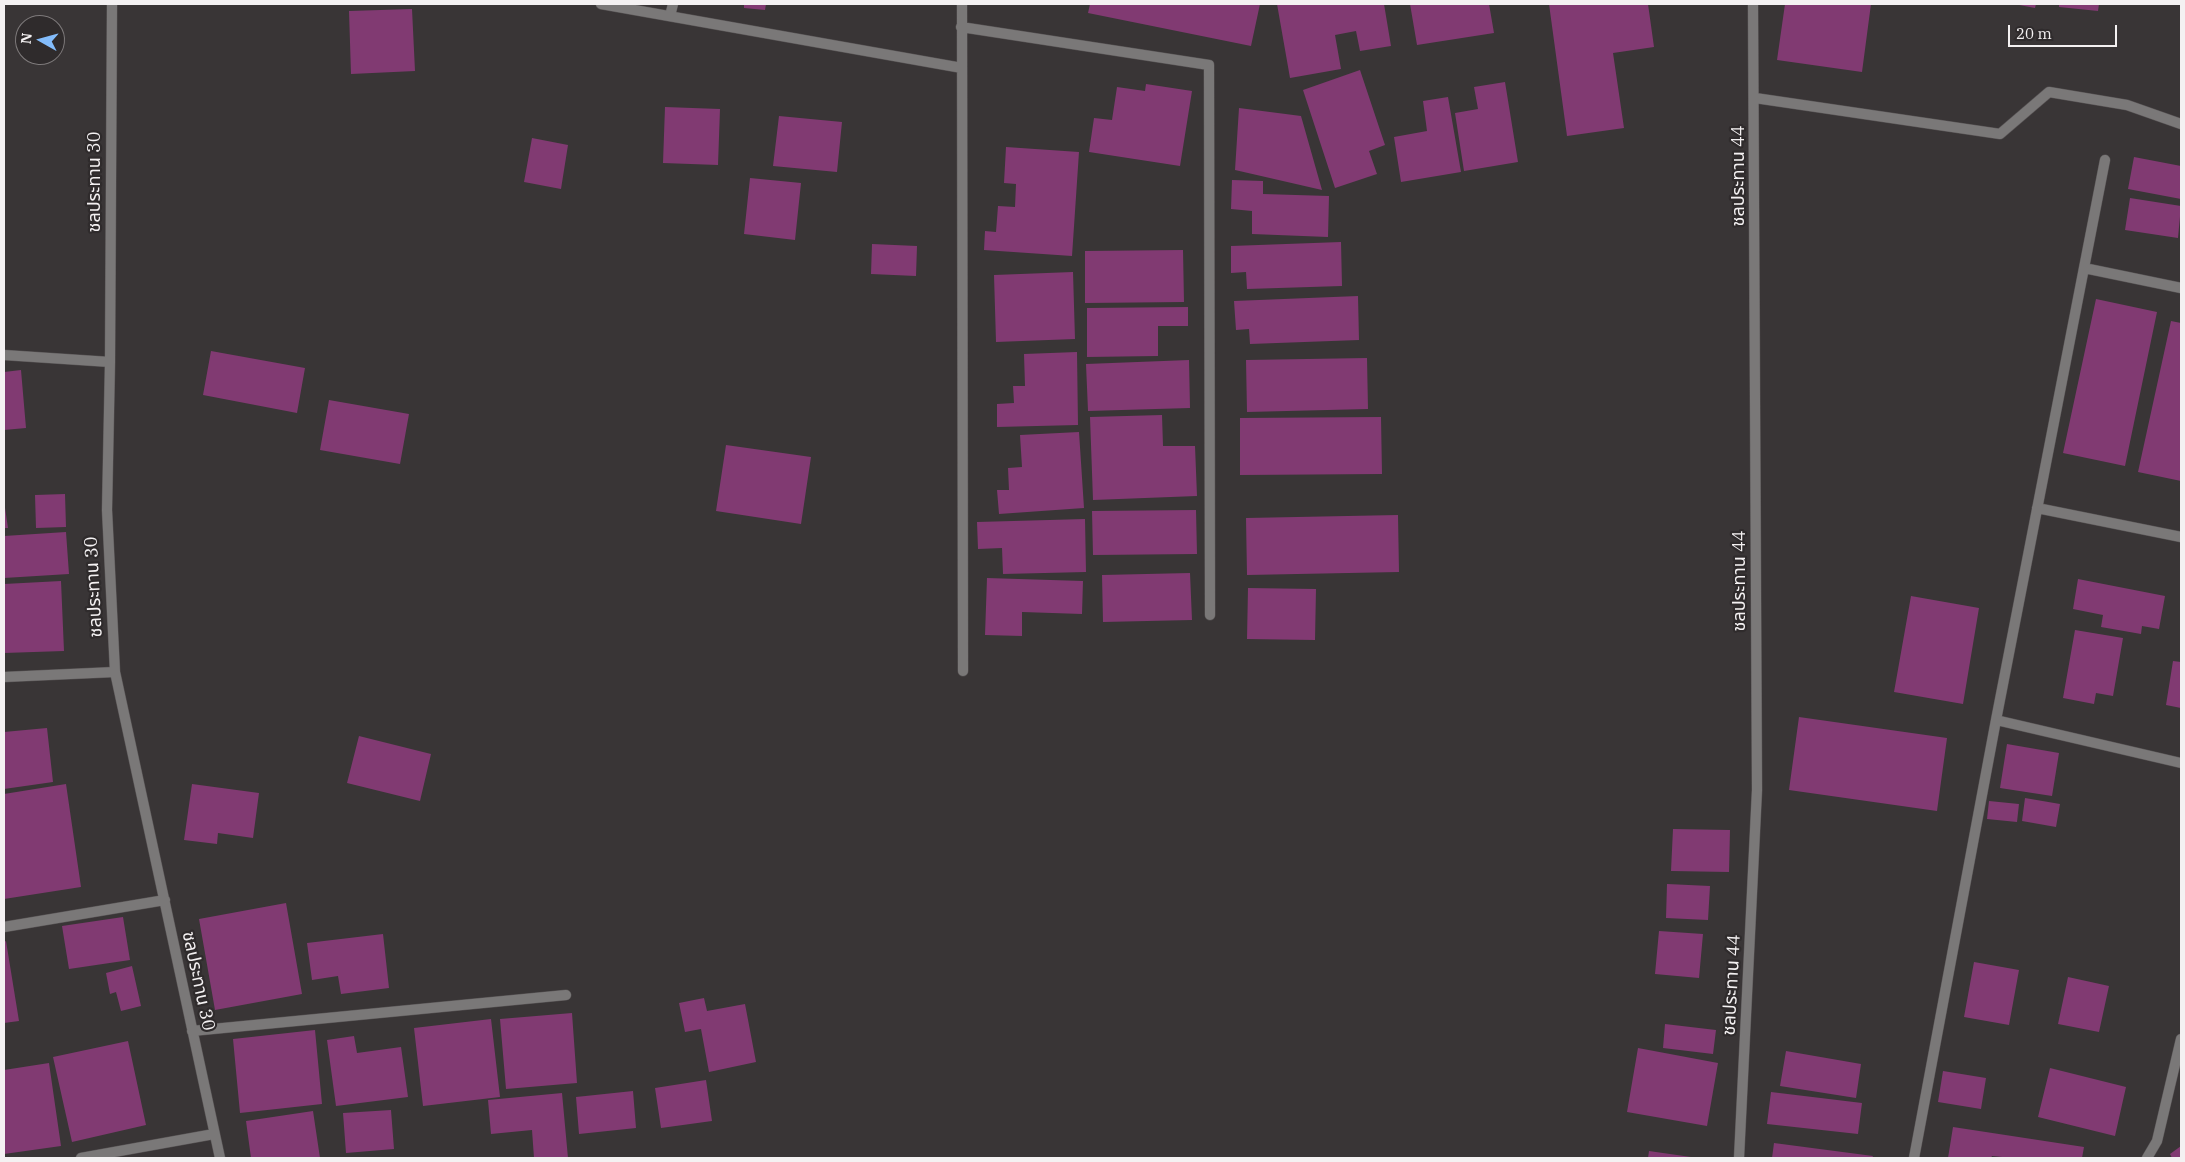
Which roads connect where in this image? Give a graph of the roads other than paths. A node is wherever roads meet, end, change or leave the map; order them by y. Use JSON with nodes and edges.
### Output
{"nodes":[{"id":1,"x":112,"y":4,"type":"edge"},
{"id":2,"x":601,"y":4,"type":"edge"},
{"id":3,"x":673,"y":4,"type":"edge"},
{"id":4,"x":962,"y":4,"type":"edge"},
{"id":5,"x":1753,"y":4,"type":"edge"},
{"id":6,"x":670,"y":16,"type":"junction"},
{"id":7,"x":961,"y":27,"type":"junction"},
{"id":8,"x":962,"y":68,"type":"junction"},
{"id":9,"x":1755,"y":98,"type":"junction"},
{"id":10,"x":2181,"y":124,"type":"edge"},
{"id":11,"x":2105,"y":160,"type":"dead end"},
{"id":12,"x":2084,"y":268,"type":"junction"},
{"id":13,"x":2181,"y":288,"type":"edge"},
{"id":14,"x":4,"y":356,"type":"edge"},
{"id":15,"x":110,"y":362,"type":"junction"},
{"id":16,"x":2037,"y":508,"type":"junction"},
{"id":17,"x":2181,"y":537,"type":"edge"},
{"id":18,"x":1210,"y":615,"type":"dead end"},
{"id":19,"x":963,"y":671,"type":"dead end"},
{"id":20,"x":115,"y":672,"type":"junction"},
{"id":21,"x":4,"y":677,"type":"edge"},
{"id":22,"x":1996,"y":720,"type":"junction"},
{"id":23,"x":2181,"y":763,"type":"edge"},
{"id":24,"x":165,"y":900,"type":"junction"},
{"id":25,"x":4,"y":927,"type":"edge"},
{"id":26,"x":566,"y":995,"type":"dead end"},
{"id":27,"x":192,"y":1031,"type":"junction"},
{"id":28,"x":2181,"y":1039,"type":"edge"},
{"id":29,"x":214,"y":1134,"type":"junction"},
{"id":30,"x":81,"y":1158,"type":"edge"},
{"id":31,"x":220,"y":1158,"type":"edge"},
{"id":32,"x":1739,"y":1158,"type":"edge"},
{"id":33,"x":1914,"y":1158,"type":"edge"},
{"id":34,"x":2147,"y":1158,"type":"edge"}],
"edges":[{"from":1,"to":15,"type":"street","name":"ชลประทาน 30"},
{"from":2,"to":6,"type":"street"},
{"from":3,"to":6,"type":"street"},
{"from":4,"to":7,"type":"street"},
{"from":5,"to":9,"type":"street","name":"ชลประทาน 44"},
{"from":6,"to":8,"type":"street"},
{"from":7,"to":8,"type":"street"},
{"from":7,"to":18,"type":"street"},
{"from":8,"to":19,"type":"street"},
{"from":9,"to":10,"type":"street"},
{"from":9,"to":32,"type":"street","name":"ชลประทาน 44"},
{"from":11,"to":12,"type":"street"},
{"from":12,"to":13,"type":"street"},
{"from":12,"to":16,"type":"street"},
{"from":14,"to":15,"type":"street"},
{"from":15,"to":20,"type":"street","name":"ชลประทาน 30"},
{"from":16,"to":17,"type":"street"},
{"from":16,"to":22,"type":"street"},
{"from":20,"to":21,"type":"street"},
{"from":20,"to":24,"type":"street","name":"ชลประทาน 30"},
{"from":22,"to":23,"type":"street"},
{"from":22,"to":33,"type":"street"},
{"from":24,"to":25,"type":"street"},
{"from":24,"to":27,"type":"street","name":"ชลประทาน 30"},
{"from":26,"to":27,"type":"street"},
{"from":27,"to":29,"type":"street","name":"ชลประทาน 30"},
{"from":28,"to":34,"type":"street"},
{"from":29,"to":30,"type":"street"},
{"from":29,"to":31,"type":"street","name":"ชลประทาน 30"}]}
